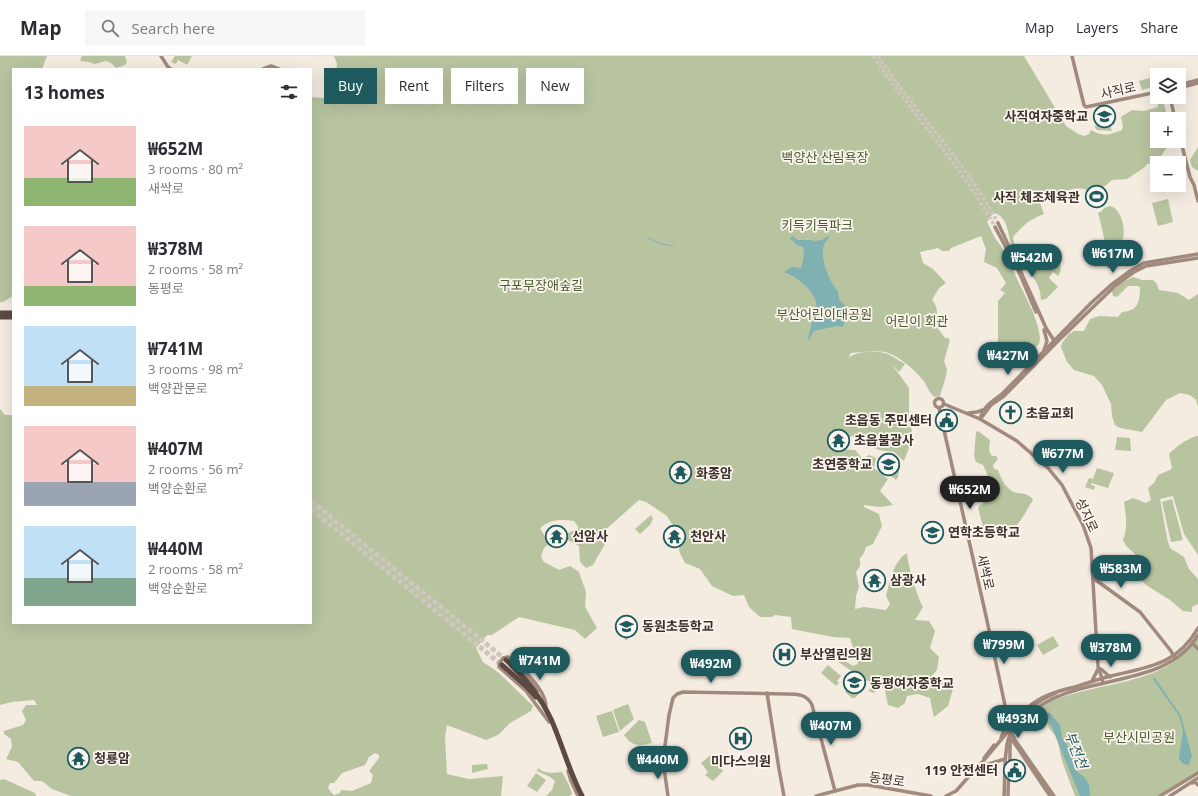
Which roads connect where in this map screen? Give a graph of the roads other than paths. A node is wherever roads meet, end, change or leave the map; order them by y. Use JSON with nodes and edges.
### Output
{"nodes":[{"id":1,"x":161,"y":56,"type":"edge"},
{"id":2,"x":1072,"y":56,"type":"edge"},
{"id":3,"x":170,"y":68,"type":"edge"},
{"id":4,"x":266,"y":68,"type":"edge"},
{"id":5,"x":276,"y":68,"type":"edge"},
{"id":6,"x":1198,"y":82,"type":"edge"},
{"id":7,"x":1186,"y":85,"type":"edge"},
{"id":8,"x":1150,"y":94,"type":"edge"},
{"id":9,"x":1183,"y":148,"type":"edge"},
{"id":10,"x":1198,"y":201,"type":"edge"},
{"id":11,"x":998,"y":223,"type":"tunnel mouth"},
{"id":12,"x":995,"y":227,"type":"tunnel mouth"},
{"id":13,"x":1198,"y":254,"type":"edge"},
{"id":14,"x":1198,"y":258,"type":"edge"},
{"id":15,"x":12,"y":312,"type":"edge"},
{"id":16,"x":0,"y":316,"type":"edge"},
{"id":17,"x":12,"y":318,"type":"edge"},
{"id":18,"x":1044,"y":330,"type":"junction"},
{"id":19,"x":1048,"y":332,"type":"junction"},
{"id":20,"x":1059,"y":335,"type":"junction"},
{"id":21,"x":1054,"y":342,"type":"junction"},
{"id":22,"x":1044,"y":351,"type":"junction"},
{"id":23,"x":944,"y":404,"type":"junction"},
{"id":24,"x":939,"y":408,"type":"junction"},
{"id":25,"x":985,"y":408,"type":"junction"},
{"id":26,"x":967,"y":413,"type":"junction"},
{"id":27,"x":985,"y":413,"type":"junction"},
{"id":28,"x":980,"y":419,"type":"junction"},
{"id":29,"x":992,"y":425,"type":"junction"},
{"id":30,"x":1093,"y":578,"type":"junction"},
{"id":31,"x":1198,"y":628,"type":"edge"},
{"id":32,"x":1198,"y":635,"type":"edge"},
{"id":33,"x":1191,"y":642,"type":"junction"},
{"id":34,"x":1198,"y":646,"type":"edge"},
{"id":35,"x":1198,"y":649,"type":"edge"},
{"id":36,"x":517,"y":650,"type":"dead end"},
{"id":37,"x":1171,"y":651,"type":"junction"},
{"id":38,"x":1180,"y":651,"type":"junction"},
{"id":39,"x":1174,"y":658,"type":"junction"},
{"id":40,"x":507,"y":659,"type":"junction"},
{"id":41,"x":502,"y":665,"type":"tunnel mouth"},
{"id":42,"x":1100,"y":667,"type":"junction"},
{"id":43,"x":1110,"y":676,"type":"junction"},
{"id":44,"x":1102,"y":681,"type":"junction"},
{"id":45,"x":1092,"y":682,"type":"junction"},
{"id":46,"x":1086,"y":685,"type":"junction"},
{"id":47,"x":767,"y":693,"type":"junction"},
{"id":48,"x":1056,"y":694,"type":"junction"},
{"id":49,"x":546,"y":708,"type":"junction"},
{"id":50,"x":550,"y":720,"type":"junction"},
{"id":51,"x":1018,"y":721,"type":"junction"},
{"id":52,"x":1007,"y":723,"type":"junction"},
{"id":53,"x":1015,"y":726,"type":"junction"},
{"id":54,"x":1010,"y":734,"type":"junction"},
{"id":55,"x":1001,"y":738,"type":"junction"},
{"id":56,"x":1018,"y":744,"type":"junction"},
{"id":57,"x":1005,"y":759,"type":"junction"},
{"id":58,"x":978,"y":766,"type":"junction"},
{"id":59,"x":1196,"y":777,"type":"edge"},
{"id":60,"x":1189,"y":784,"type":"junction"},
{"id":61,"x":1198,"y":784,"type":"edge"},
{"id":62,"x":835,"y":791,"type":"junction"},
{"id":63,"x":581,"y":796,"type":"edge"},
{"id":64,"x":668,"y":796,"type":"edge"},
{"id":65,"x":784,"y":796,"type":"edge"},
{"id":66,"x":816,"y":796,"type":"edge"},
{"id":67,"x":931,"y":796,"type":"edge"},
{"id":68,"x":946,"y":796,"type":"edge"},
{"id":69,"x":1005,"y":796,"type":"edge"},
{"id":70,"x":1050,"y":796,"type":"edge"},
{"id":71,"x":1054,"y":796,"type":"edge"},
{"id":72,"x":1160,"y":796,"type":"edge"},
{"id":73,"x":1170,"y":796,"type":"edge"}],
"edges":[{"from":1,"to":3,"type":"main road"},
{"from":2,"to":8,"type":"main road","name":"사직로"},
{"from":4,"to":5,"type":"main road"},
{"from":6,"to":7,"type":"main road"},
{"from":9,"to":10,"type":"main road"},
{"from":11,"to":19,"type":"main road"},
{"from":12,"to":18,"type":"main road"},
{"from":13,"to":20,"type":"main road"},
{"from":14,"to":21,"type":"main road"},
{"from":15,"to":16,"type":"highway"},
{"from":16,"to":17,"type":"highway"},
{"from":18,"to":21,"type":"main road"},
{"from":18,"to":22,"type":"main road"},
{"from":19,"to":20,"type":"main road"},
{"from":19,"to":21,"type":"main road"},
{"from":20,"to":21,"type":"main road"},
{"from":21,"to":22,"type":"main road"},
{"from":21,"to":27,"type":"main road"},
{"from":22,"to":25,"type":"main road"},
{"from":23,"to":24,"type":"main road"},
{"from":23,"to":24,"type":"main road"},
{"from":23,"to":26,"type":"main road","name":"성지로"},
{"from":24,"to":52,"type":"main road","name":"새싹로"},
{"from":25,"to":26,"type":"main road"},
{"from":25,"to":28,"type":"main road"},
{"from":26,"to":28,"type":"main road","name":"성지로"},
{"from":27,"to":28,"type":"main road"},
{"from":27,"to":29,"type":"main road"},
{"from":28,"to":29,"type":"main road","name":"성지로"},
{"from":29,"to":30,"type":"main road","name":"성지로"},
{"from":30,"to":37,"type":"main road"},
{"from":30,"to":42,"type":"main road","name":"성지로"},
{"from":31,"to":33,"type":"main road"},
{"from":32,"to":33,"type":"main road"},
{"from":33,"to":34,"type":"main road"},
{"from":33,"to":35,"type":"main road"},
{"from":33,"to":38,"type":"main road"},
{"from":33,"to":39,"type":"main road"},
{"from":36,"to":49,"type":"main road"},
{"from":37,"to":38,"type":"main road"},
{"from":37,"to":39,"type":"main road"},
{"from":38,"to":39,"type":"main road"},
{"from":39,"to":43,"type":"main road"},
{"from":39,"to":44,"type":"main road"},
{"from":40,"to":49,"type":"main road"},
{"from":40,"to":50,"type":"highway"},
{"from":40,"to":50,"type":"main road"},
{"from":41,"to":50,"type":"highway"},
{"from":42,"to":43,"type":"main road"},
{"from":42,"to":44,"type":"main road","name":"성지로"},
{"from":42,"to":45,"type":"main road","name":"성지로"},
{"from":43,"to":44,"type":"main road"},
{"from":44,"to":45,"type":"main road"},
{"from":44,"to":46,"type":"main road"},
{"from":45,"to":46,"type":"main road"},
{"from":46,"to":48,"type":"main road"},
{"from":46,"to":53,"type":"main road"},
{"from":47,"to":62,"type":"main road"},
{"from":47,"to":64,"type":"main road"},
{"from":47,"to":65,"type":"main road"},
{"from":48,"to":51,"type":"main road","bridge":true},
{"from":48,"to":69,"type":"main road","bridge":true},
{"from":49,"to":50,"type":"main road"},
{"from":50,"to":63,"type":"highway"},
{"from":51,"to":58,"type":"main road","bridge":true},
{"from":51,"to":69,"type":"main road","bridge":true},
{"from":52,"to":53,"type":"main road"},
{"from":52,"to":54,"type":"main road","name":"새싹로"},
{"from":52,"to":55,"type":"main road"},
{"from":53,"to":54,"type":"main road"},
{"from":53,"to":56,"type":"main road"},
{"from":54,"to":55,"type":"main road"},
{"from":54,"to":56,"type":"main road","name":"새싹로"},
{"from":54,"to":57,"type":"main road"},
{"from":54,"to":58,"type":"main road"},
{"from":54,"to":69,"type":"main road"},
{"from":54,"to":70,"type":"main road","name":"새싹로"},
{"from":55,"to":58,"type":"main road"},
{"from":56,"to":71,"type":"main road","name":"새싹로"},
{"from":57,"to":58,"type":"main road"},
{"from":57,"to":69,"type":"main road"},
{"from":58,"to":68,"type":"main road"},
{"from":59,"to":60,"type":"main road"},
{"from":59,"to":61,"type":"main road"},
{"from":59,"to":72,"type":"main road"},
{"from":60,"to":61,"type":"main road"},
{"from":60,"to":73,"type":"main road"},
{"from":62,"to":66,"type":"main road","name":"동평로"},
{"from":62,"to":67,"type":"main road","name":"동평로"}]}
